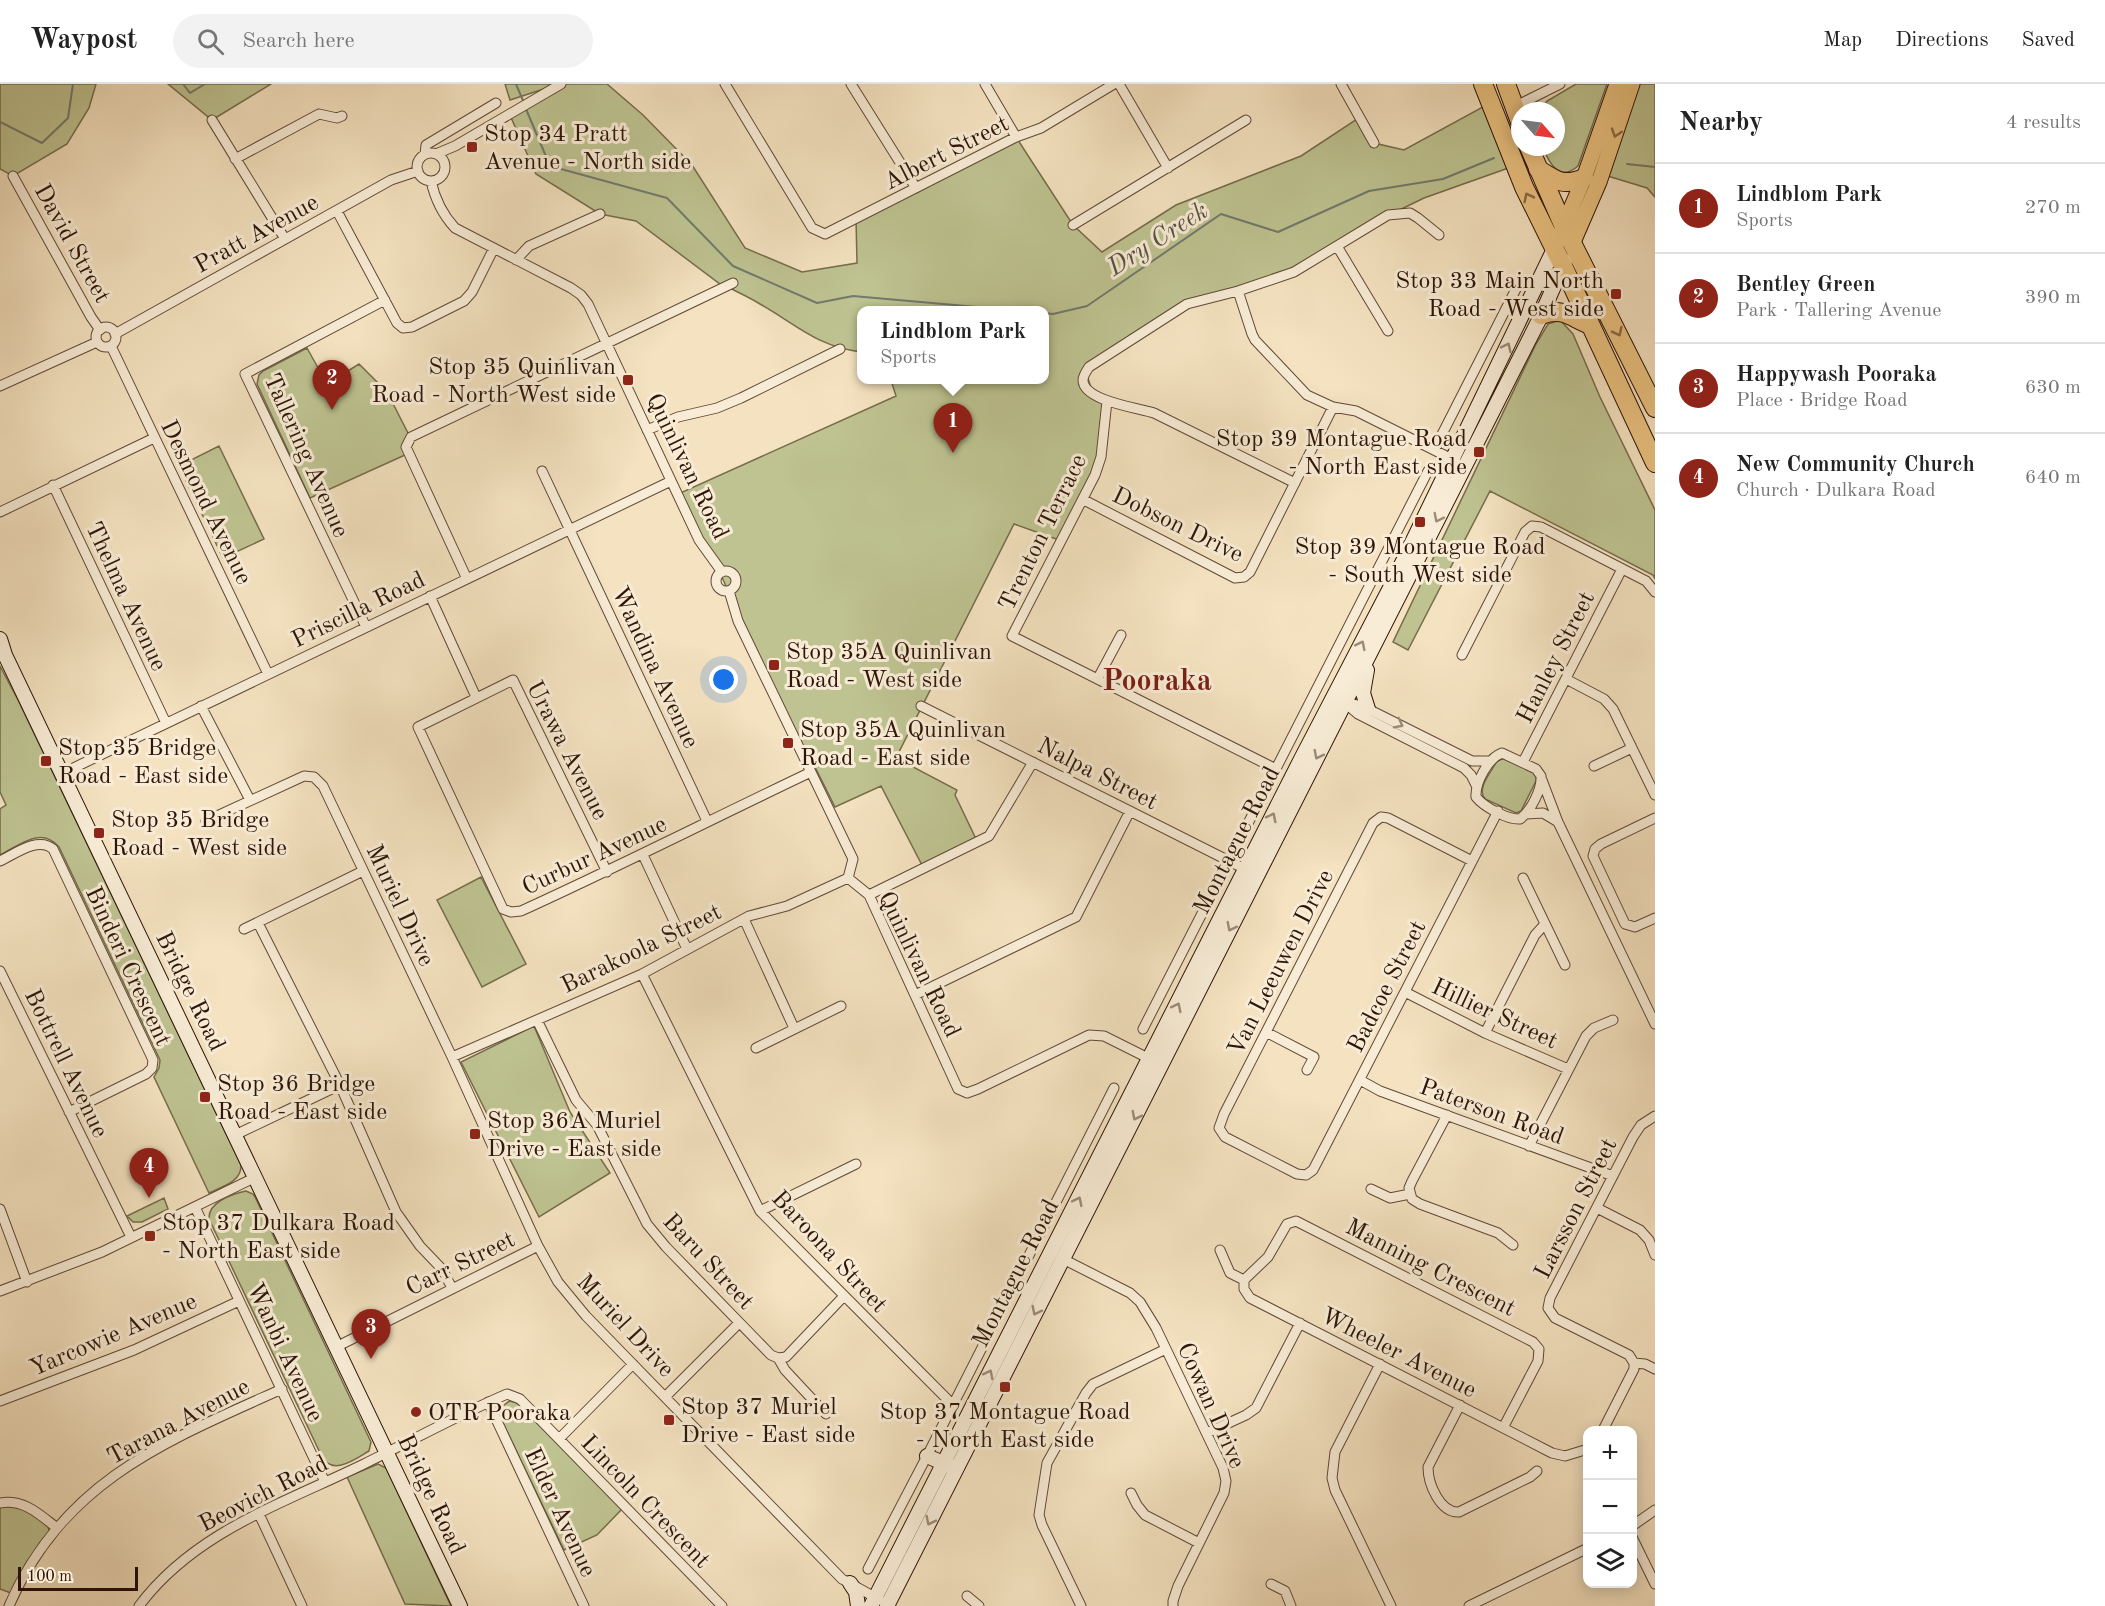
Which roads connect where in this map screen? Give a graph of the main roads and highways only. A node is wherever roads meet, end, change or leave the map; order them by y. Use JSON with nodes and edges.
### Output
{"nodes":[{"id":1,"x":1483,"y":84,"type":"edge"},
{"id":2,"x":1506,"y":84,"type":"edge"},
{"id":3,"x":1617,"y":84,"type":"edge"},
{"id":4,"x":1632,"y":84,"type":"edge"},
{"id":5,"x":1513,"y":102,"type":"edge"},
{"id":6,"x":1533,"y":156,"type":"edge"},
{"id":7,"x":1538,"y":169,"type":"junction"},
{"id":8,"x":1584,"y":178,"type":"junction"},
{"id":9,"x":1569,"y":235,"type":"junction"},
{"id":10,"x":1554,"y":249,"type":"junction"},
{"id":11,"x":1563,"y":266,"type":"junction"},
{"id":12,"x":1541,"y":315,"type":"junction"},
{"id":13,"x":1590,"y":325,"type":"junction"},
{"id":14,"x":1655,"y":408,"type":"edge"},
{"id":15,"x":1459,"y":463,"type":"junction"},
{"id":16,"x":1655,"y":463,"type":"edge"},
{"id":17,"x":0,"y":639,"type":"edge"},
{"id":18,"x":1371,"y":651,"type":"junction"},
{"id":19,"x":3,"y":652,"type":"edge"},
{"id":20,"x":1339,"y":700,"type":"junction"},
{"id":21,"x":1368,"y":709,"type":"road end"},
{"id":22,"x":927,"y":1456,"type":"road end"},
{"id":23,"x":950,"y":1466,"type":"junction"},
{"id":24,"x":850,"y":1583,"type":"road end"},
{"id":25,"x":880,"y":1603,"type":"edge"},
{"id":26,"x":460,"y":1606,"type":"edge"},
{"id":27,"x":858,"y":1606,"type":"edge"}],
"edges":[{"from":10,"to":1,"type":"highway","one_way":true},
{"from":2,"to":5,"type":"highway"},
{"from":3,"to":8,"type":"main road","name":"Montague Road"},
{"from":4,"to":9,"type":"main road","name":"Montague Road","one_way":true},
{"from":6,"to":7,"type":"highway"},
{"from":7,"to":8,"type":"highway"},
{"from":7,"to":9,"type":"highway"},
{"from":8,"to":9,"type":"main road","name":"Montague Road"},
{"from":9,"to":10,"type":"main road","name":"Montague Road"},
{"from":9,"to":11,"type":"main road","name":"Montague Road"},
{"from":9,"to":14,"type":"highway","one_way":true},
{"from":10,"to":11,"type":"highway"},
{"from":15,"to":10,"type":"main road","name":"Montague Road","one_way":true},
{"from":11,"to":12,"type":"main road","name":"Montague Road"},
{"from":11,"to":13,"type":"highway"},
{"from":12,"to":13,"type":"highway"},
{"from":12,"to":15,"type":"main road","name":"Montague Road"},
{"from":13,"to":16,"type":"highway"},
{"from":15,"to":18,"type":"main road","name":"Montague Road","one_way":true},
{"from":20,"to":15,"type":"main road","name":"Montague Road","one_way":true},
{"from":17,"to":19,"type":"main road","name":"Bridge Road"},
{"from":18,"to":20,"type":"main road","name":"Montague Road"},
{"from":18,"to":21,"type":"main road"},
{"from":19,"to":26,"type":"main road","name":"Bridge Road"},
{"from":20,"to":23,"type":"main road","name":"Montague Road"},
{"from":22,"to":23,"type":"main road"},
{"from":23,"to":25,"type":"main road","name":"Montague Road"},
{"from":24,"to":27,"type":"main road"}]}
